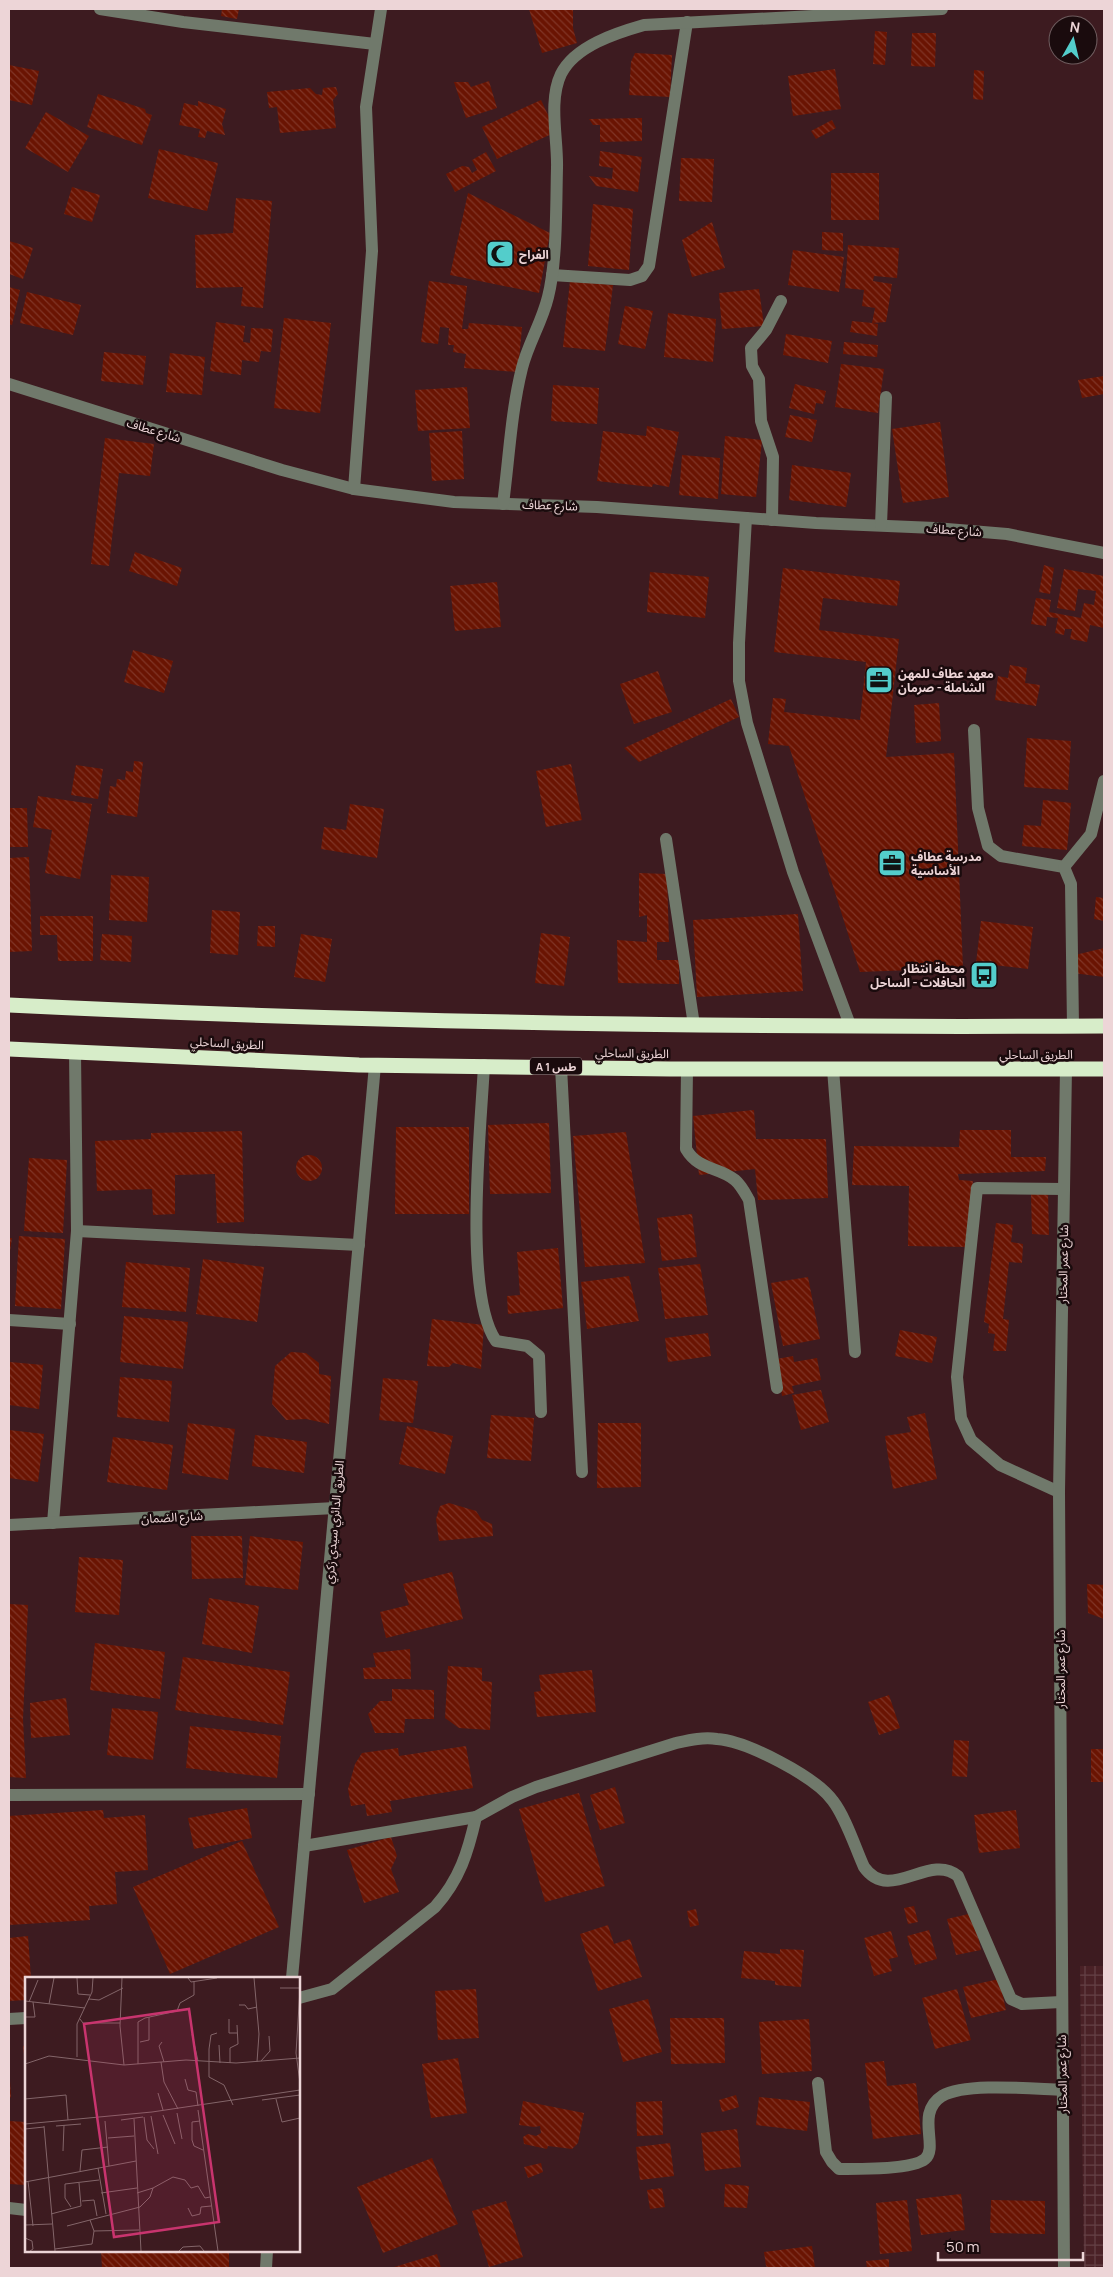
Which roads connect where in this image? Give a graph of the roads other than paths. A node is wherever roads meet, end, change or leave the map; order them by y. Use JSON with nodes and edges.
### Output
{"nodes":[{"id":1,"x":100,"y":9,"type":"edge"},
{"id":2,"x":381,"y":9,"type":"edge"},
{"id":3,"x":942,"y":9,"type":"edge"},
{"id":4,"x":687,"y":22,"type":"junction"},
{"id":5,"x":375,"y":44,"type":"junction"},
{"id":6,"x":552,"y":276,"type":"junction"},
{"id":7,"x":781,"y":301,"type":"dead end"},
{"id":8,"x":9,"y":384,"type":"edge"},
{"id":9,"x":886,"y":397,"type":"dead end"},
{"id":10,"x":354,"y":489,"type":"junction"},
{"id":11,"x":503,"y":504,"type":"junction"},
{"id":12,"x":746,"y":518,"type":"junction"},
{"id":13,"x":772,"y":520,"type":"junction"},
{"id":14,"x":881,"y":526,"type":"junction"},
{"id":15,"x":1104,"y":553,"type":"edge"},
{"id":16,"x":974,"y":730,"type":"dead end"},
{"id":17,"x":1104,"y":781,"type":"edge"},
{"id":18,"x":666,"y":838,"type":"dead end"},
{"id":19,"x":1064,"y":866,"type":"junction"},
{"id":20,"x":9,"y":1005,"type":"edge"},
{"id":21,"x":694,"y":1025,"type":"junction"},
{"id":22,"x":850,"y":1026,"type":"junction"},
{"id":23,"x":1073,"y":1026,"type":"junction"},
{"id":24,"x":1104,"y":1026,"type":"edge"},
{"id":25,"x":9,"y":1049,"type":"edge"},
{"id":26,"x":75,"y":1052,"type":"junction"},
{"id":27,"x":375,"y":1065,"type":"junction"},
{"id":28,"x":484,"y":1065,"type":"junction"},
{"id":29,"x":561,"y":1067,"type":"junction"},
{"id":30,"x":687,"y":1069,"type":"junction"},
{"id":31,"x":834,"y":1069,"type":"junction"},
{"id":32,"x":1066,"y":1069,"type":"junction"},
{"id":33,"x":1104,"y":1069,"type":"edge"},
{"id":34,"x":1064,"y":1189,"type":"junction"},
{"id":35,"x":77,"y":1232,"type":"junction"},
{"id":36,"x":359,"y":1246,"type":"junction"},
{"id":37,"x":9,"y":1320,"type":"edge"},
{"id":38,"x":70,"y":1324,"type":"junction"},
{"id":39,"x":855,"y":1352,"type":"dead end"},
{"id":40,"x":777,"y":1388,"type":"dead end"},
{"id":41,"x":541,"y":1412,"type":"dead end"},
{"id":42,"x":582,"y":1472,"type":"dead end"},
{"id":43,"x":1060,"y":1492,"type":"junction"},
{"id":44,"x":335,"y":1508,"type":"junction"},
{"id":45,"x":53,"y":1523,"type":"junction"},
{"id":46,"x":9,"y":1525,"type":"edge"},
{"id":47,"x":309,"y":1794,"type":"junction"},
{"id":48,"x":9,"y":1795,"type":"edge"},
{"id":49,"x":476,"y":1817,"type":"junction"},
{"id":50,"x":304,"y":1846,"type":"junction"},
{"id":51,"x":292,"y":1977,"type":"edge"},
{"id":52,"x":300,"y":1998,"type":"edge"},
{"id":53,"x":1061,"y":2002,"type":"junction"},
{"id":54,"x":25,"y":2018,"type":"edge"},
{"id":55,"x":9,"y":2019,"type":"edge"},
{"id":56,"x":818,"y":2083,"type":"dead end"},
{"id":57,"x":1062,"y":2090,"type":"junction"},
{"id":58,"x":9,"y":2208,"type":"edge"},
{"id":59,"x":25,"y":2210,"type":"edge"},
{"id":60,"x":268,"y":2252,"type":"edge"},
{"id":61,"x":266,"y":2268,"type":"edge"},
{"id":62,"x":1064,"y":2268,"type":"edge"}],
"edges":[{"from":1,"to":5,"type":"street"},
{"from":2,"to":5,"type":"street"},
{"from":3,"to":4,"type":"street"},
{"from":4,"to":6,"type":"street"},
{"from":4,"to":6,"type":"street"},
{"from":5,"to":10,"type":"street"},
{"from":6,"to":11,"type":"street"},
{"from":7,"to":13,"type":"street"},
{"from":8,"to":10,"type":"street","name":"شارع عطاف"},
{"from":9,"to":14,"type":"street"},
{"from":10,"to":11,"type":"street","name":"شارع عطاف"},
{"from":11,"to":12,"type":"street","name":"شارع عطاف"},
{"from":12,"to":13,"type":"street","name":"شارع عطاف"},
{"from":12,"to":22,"type":"street"},
{"from":13,"to":14,"type":"street","name":"شارع عطاف"},
{"from":14,"to":15,"type":"street","name":"شارع عطاف"},
{"from":16,"to":19,"type":"street"},
{"from":17,"to":19,"type":"street"},
{"from":18,"to":21,"type":"street"},
{"from":19,"to":23,"type":"street"},
{"from":20,"to":21,"type":"highway"},
{"from":21,"to":22,"type":"highway"},
{"from":22,"to":23,"type":"highway"},
{"from":23,"to":24,"type":"highway"},
{"from":25,"to":26,"type":"highway","name":"الطريق الساحلي","number":"A 1 طس"},
{"from":26,"to":27,"type":"highway","name":"الطريق الساحلي","number":"A 1 طس"},
{"from":26,"to":35,"type":"street"},
{"from":27,"to":28,"type":"highway","name":"الطريق الساحلي","number":"A 1 طس"},
{"from":27,"to":36,"type":"street","name":"الطريق الدائري سيدي زكري"},
{"from":28,"to":29,"type":"highway","name":"الطريق الساحلي","number":"A 1 طس"},
{"from":28,"to":41,"type":"street"},
{"from":29,"to":30,"type":"highway","name":"الطريق الساحلي","number":"A 1 طس"},
{"from":29,"to":42,"type":"street"},
{"from":30,"to":31,"type":"highway","name":"الطريق الساحلي","number":"A 1 طس"},
{"from":30,"to":40,"type":"street"},
{"from":31,"to":32,"type":"highway","name":"الطريق الساحلي","number":"A 1 طس"},
{"from":31,"to":39,"type":"street"},
{"from":32,"to":33,"type":"highway","name":"الطريق الساحلي","number":"A 1 طس"},
{"from":32,"to":34,"type":"street","name":"شارع عمر المختار"},
{"from":34,"to":43,"type":"street","name":"شارع عمر المختار"},
{"from":34,"to":43,"type":"street"},
{"from":35,"to":36,"type":"street"},
{"from":35,"to":38,"type":"street"},
{"from":36,"to":44,"type":"street","name":"الطريق الدائري سيدي زكري"},
{"from":37,"to":38,"type":"street"},
{"from":38,"to":45,"type":"street"},
{"from":43,"to":53,"type":"street","name":"شارع عمر المختار"},
{"from":44,"to":45,"type":"street","name":"شارع الضمان"},
{"from":44,"to":47,"type":"street","name":"الطريق الدائري سيدي زكري"},
{"from":45,"to":46,"type":"street","name":"شارع الضمان"},
{"from":47,"to":48,"type":"street"},
{"from":47,"to":50,"type":"street","name":"الطريق الدائري سيدي زكري"},
{"from":49,"to":50,"type":"street"},
{"from":49,"to":52,"type":"street"},
{"from":49,"to":53,"type":"street"},
{"from":50,"to":51,"type":"street","name":"الطريق الدائري سيدي زكري"},
{"from":53,"to":57,"type":"street","name":"شارع عمر المختار"},
{"from":54,"to":55,"type":"street"},
{"from":56,"to":57,"type":"street"},
{"from":57,"to":62,"type":"street","name":"شارع عمر المختار"},
{"from":58,"to":59,"type":"street"},
{"from":60,"to":61,"type":"street"}]}
